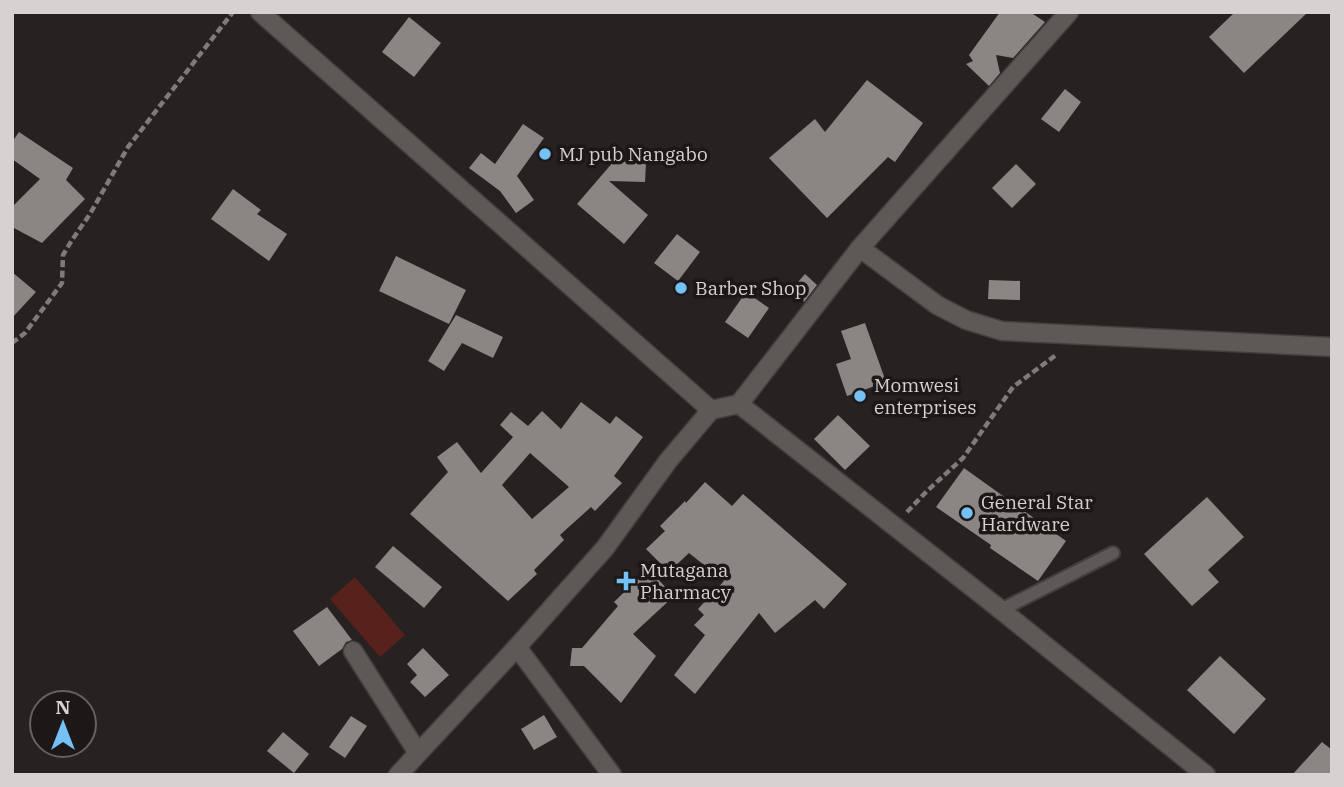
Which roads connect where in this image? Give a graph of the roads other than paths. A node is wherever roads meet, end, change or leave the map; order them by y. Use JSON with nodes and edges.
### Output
{"nodes":[{"id":1,"x":260,"y":12,"type":"edge"},
{"id":2,"x":1069,"y":12,"type":"edge"},
{"id":3,"x":860,"y":248,"type":"junction"},
{"id":4,"x":1332,"y":347,"type":"edge"},
{"id":5,"x":739,"y":404,"type":"junction"},
{"id":6,"x":712,"y":410,"type":"junction"},
{"id":7,"x":1113,"y":554,"type":"dead end"},
{"id":8,"x":1002,"y":610,"type":"junction"},
{"id":9,"x":517,"y":647,"type":"junction"},
{"id":10,"x":353,"y":651,"type":"dead end"},
{"id":11,"x":418,"y":753,"type":"junction"},
{"id":12,"x":398,"y":775,"type":"edge"},
{"id":13,"x":612,"y":775,"type":"edge"},
{"id":14,"x":1206,"y":775,"type":"edge"}],
"edges":[{"from":1,"to":6,"type":"street"},
{"from":2,"to":3,"type":"street"},
{"from":3,"to":4,"type":"street"},
{"from":3,"to":5,"type":"street"},
{"from":5,"to":6,"type":"street"},
{"from":5,"to":8,"type":"street"},
{"from":6,"to":9,"type":"street"},
{"from":7,"to":8,"type":"lane"},
{"from":8,"to":14,"type":"street"},
{"from":9,"to":11,"type":"street"},
{"from":9,"to":13,"type":"street"},
{"from":10,"to":11,"type":"street"},
{"from":11,"to":12,"type":"street"}]}
